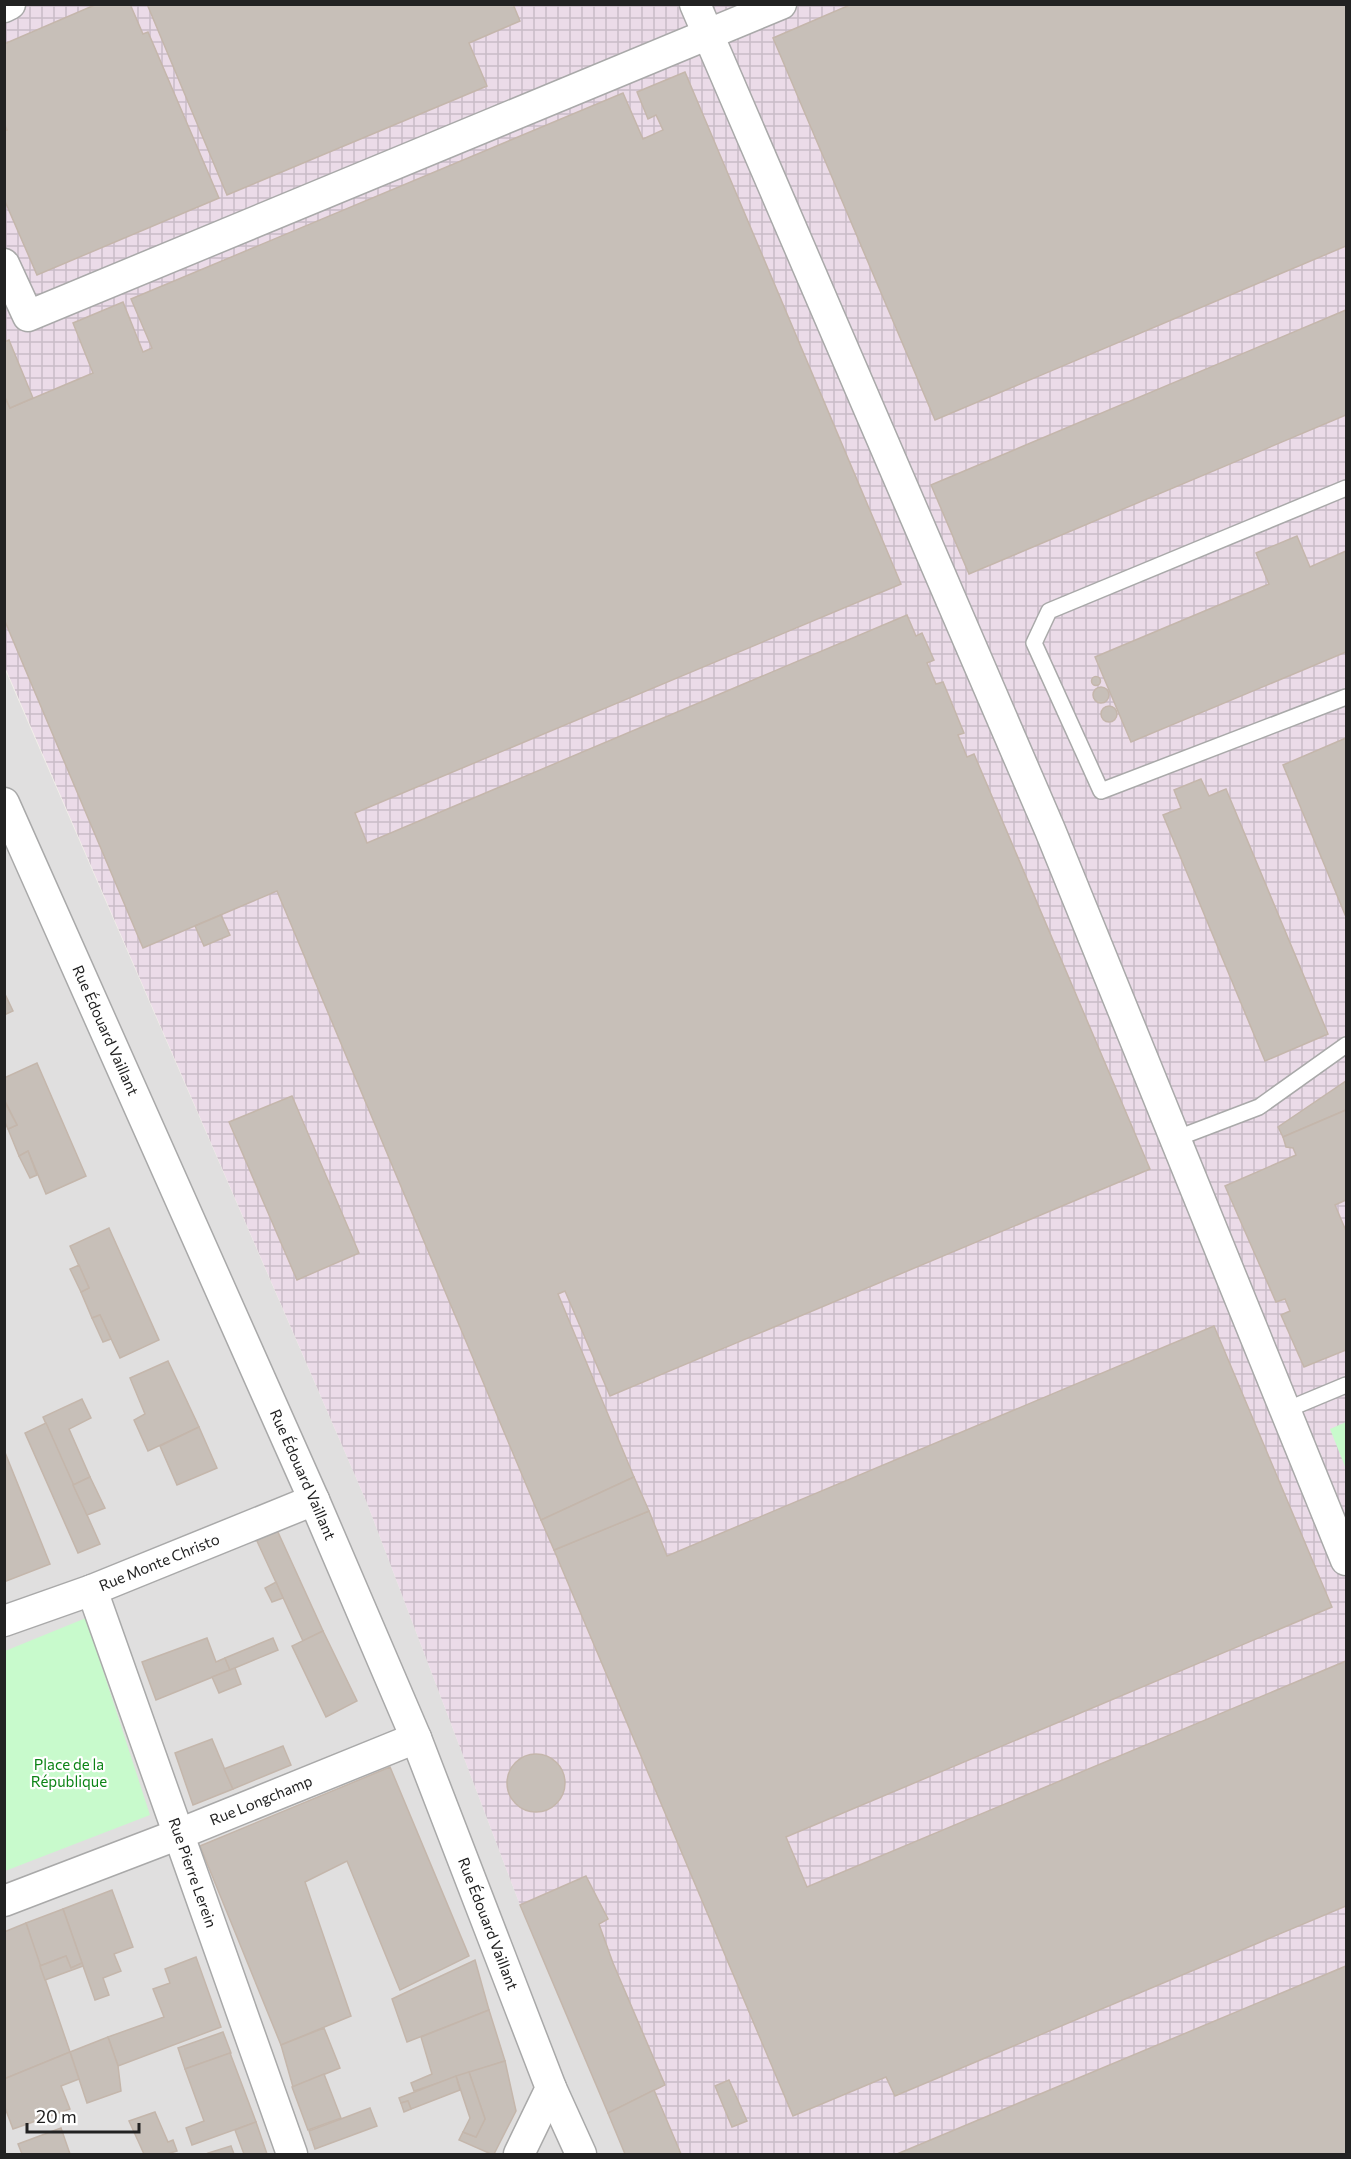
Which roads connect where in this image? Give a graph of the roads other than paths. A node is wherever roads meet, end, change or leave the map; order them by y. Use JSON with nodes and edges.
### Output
{"nodes":[{"id":1,"x":10,"y":4,"type":"edge"},
{"id":2,"x":695,"y":4,"type":"edge"},
{"id":3,"x":781,"y":4,"type":"edge"},
{"id":4,"x":4,"y":7,"type":"edge"},
{"id":5,"x":708,"y":35,"type":"junction"},
{"id":6,"x":4,"y":264,"type":"edge"},
{"id":7,"x":1347,"y":488,"type":"edge"},
{"id":8,"x":1347,"y":697,"type":"edge"},
{"id":9,"x":4,"y":803,"type":"edge"},
{"id":10,"x":1347,"y":1045,"type":"edge"},
{"id":11,"x":1175,"y":1139,"type":"junction"},
{"id":12,"x":1347,"y":1384,"type":"edge"},
{"id":13,"x":1286,"y":1410,"type":"junction"},
{"id":14,"x":314,"y":1500,"type":"junction"},
{"id":15,"x":1347,"y":1560,"type":"edge"},
{"id":16,"x":92,"y":1590,"type":"junction"},
{"id":17,"x":4,"y":1621,"type":"edge"},
{"id":18,"x":416,"y":1738,"type":"junction"},
{"id":19,"x":179,"y":1834,"type":"junction"},
{"id":20,"x":4,"y":1901,"type":"edge"},
{"id":21,"x":551,"y":2088,"type":"junction"},
{"id":22,"x":292,"y":2154,"type":"edge"},
{"id":23,"x":519,"y":2154,"type":"edge"},
{"id":24,"x":581,"y":2154,"type":"edge"}],
"edges":[{"from":1,"to":4,"type":"street"},
{"from":2,"to":5,"type":"street"},
{"from":3,"to":5,"type":"street"},
{"from":5,"to":6,"type":"street"},
{"from":5,"to":11,"type":"street"},
{"from":7,"to":8,"type":"lane"},
{"from":9,"to":14,"type":"street","name":"Rue Édouard Vaillant"},
{"from":10,"to":11,"type":"lane"},
{"from":11,"to":13,"type":"street"},
{"from":12,"to":13,"type":"lane"},
{"from":13,"to":15,"type":"street"},
{"from":14,"to":16,"type":"street","name":"Rue Monte Christo"},
{"from":14,"to":18,"type":"street","name":"Rue Édouard Vaillant"},
{"from":16,"to":17,"type":"street","name":"Rue Monte Christo"},
{"from":16,"to":19,"type":"street","name":"Rue Pierre Lerein"},
{"from":18,"to":19,"type":"street","name":"Rue Longchamp"},
{"from":18,"to":21,"type":"street","name":"Rue Édouard Vaillant"},
{"from":19,"to":20,"type":"street","name":"Rue Longchamp"},
{"from":19,"to":22,"type":"street","name":"Rue Pierre Lerein"},
{"from":21,"to":23,"type":"street"},
{"from":21,"to":24,"type":"street","name":"Rue Édouard Vaillant"}]}
